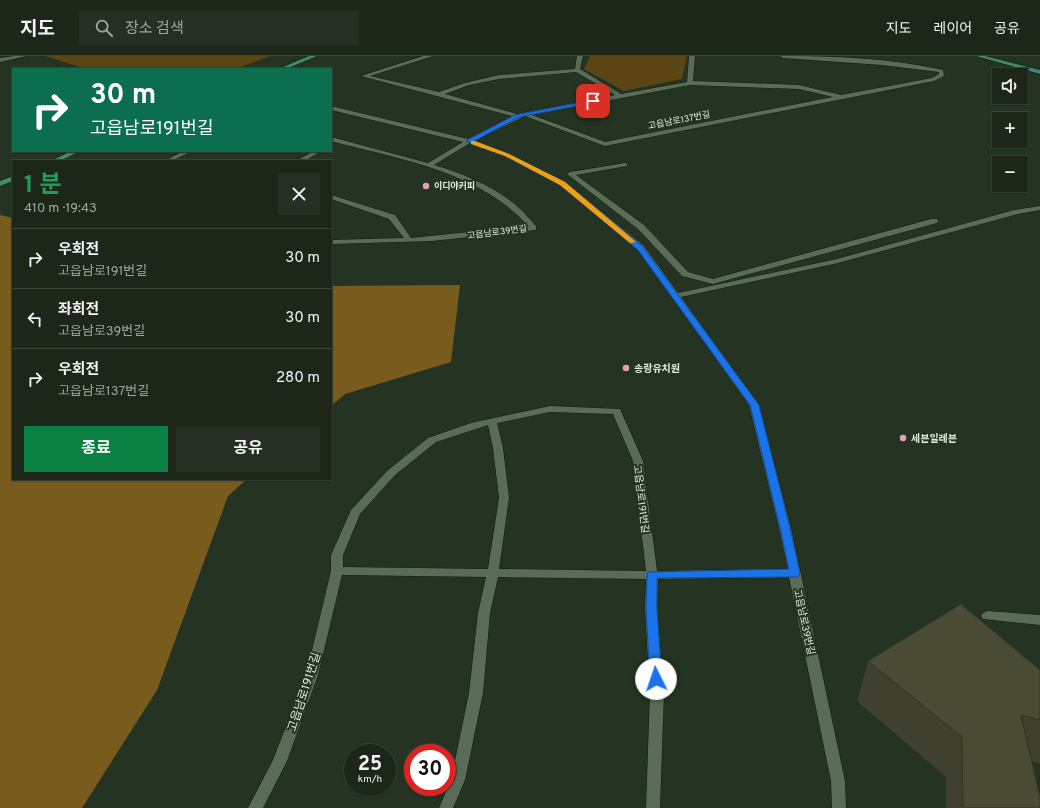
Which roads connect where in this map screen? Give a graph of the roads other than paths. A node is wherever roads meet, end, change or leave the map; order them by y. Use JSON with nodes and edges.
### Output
{"nodes":[{"id":1,"x":24,"y":56,"type":"edge"},
{"id":2,"x":314,"y":56,"type":"edge"},
{"id":3,"x":430,"y":56,"type":"edge"},
{"id":4,"x":580,"y":56,"type":"edge"},
{"id":5,"x":692,"y":56,"type":"edge"},
{"id":6,"x":783,"y":56,"type":"edge"},
{"id":7,"x":979,"y":56,"type":"edge"},
{"id":8,"x":0,"y":60,"type":"edge"},
{"id":9,"x":284,"y":68,"type":"edge"},
{"id":10,"x":577,"y":70,"type":"junction"},
{"id":11,"x":1040,"y":72,"type":"edge"},
{"id":12,"x":690,"y":83,"type":"junction"},
{"id":13,"x":439,"y":94,"type":"junction"},
{"id":14,"x":620,"y":96,"type":"junction"},
{"id":15,"x":841,"y":97,"type":"junction"},
{"id":16,"x":332,"y":108,"type":"edge"},
{"id":17,"x":525,"y":114,"type":"junction"},
{"id":18,"x":517,"y":116,"type":"junction"},
{"id":19,"x":332,"y":139,"type":"edge"},
{"id":20,"x":339,"y":141,"type":"junction"},
{"id":21,"x":469,"y":141,"type":"junction"},
{"id":22,"x":332,"y":144,"type":"edge"},
{"id":23,"x":76,"y":152,"type":"edge"},
{"id":24,"x":187,"y":152,"type":"edge"},
{"id":25,"x":317,"y":152,"type":"edge"},
{"id":26,"x":56,"y":160,"type":"edge"},
{"id":27,"x":169,"y":160,"type":"edge"},
{"id":28,"x":301,"y":160,"type":"edge"},
{"id":29,"x":429,"y":165,"type":"junction"},
{"id":30,"x":626,"y":165,"type":"dead end"},
{"id":31,"x":12,"y":178,"type":"edge"},
{"id":32,"x":0,"y":184,"type":"edge"},
{"id":33,"x":332,"y":197,"type":"edge"},
{"id":34,"x":1040,"y":208,"type":"edge"},
{"id":35,"x":934,"y":221,"type":"dead end"},
{"id":36,"x":409,"y":240,"type":"junction"},
{"id":37,"x":332,"y":242,"type":"edge"},
{"id":38,"x":676,"y":296,"type":"junction"},
{"id":39,"x":492,"y":421,"type":"junction"},
{"id":40,"x":337,"y":571,"type":"junction"},
{"id":41,"x":493,"y":573,"type":"junction"},
{"id":42,"x":795,"y":573,"type":"junction"},
{"id":43,"x":652,"y":575,"type":"junction"},
{"id":44,"x":987,"y":616,"type":"dead end"},
{"id":45,"x":1040,"y":620,"type":"edge"},
{"id":46,"x":255,"y":808,"type":"edge"},
{"id":47,"x":446,"y":808,"type":"edge"},
{"id":48,"x":653,"y":808,"type":"edge"},
{"id":49,"x":838,"y":808,"type":"edge"}],
"edges":[{"from":1,"to":8,"type":"street"},
{"from":2,"to":9,"type":"street"},
{"from":3,"to":13,"type":"street","name":"고읍남로137번길"},
{"from":4,"to":10,"type":"street"},
{"from":5,"to":12,"type":"street"},
{"from":6,"to":15,"type":"street","name":"고읍남로137번길"},
{"from":7,"to":11,"type":"street"},
{"from":10,"to":13,"type":"street"},
{"from":10,"to":14,"type":"street"},
{"from":12,"to":14,"type":"street","name":"고읍남로137번길"},
{"from":12,"to":15,"type":"street","name":"고읍남로137번길"},
{"from":13,"to":18,"type":"street","name":"고읍남로137번길"},
{"from":14,"to":17,"type":"street","name":"고읍남로137번길"},
{"from":15,"to":17,"type":"street","name":"고읍남로137번길"},
{"from":16,"to":21,"type":"street","name":"고읍남로39번길"},
{"from":17,"to":18,"type":"street","name":"고읍남로137번길"},
{"from":18,"to":21,"type":"street","name":"고읍남로137번길"},
{"from":19,"to":20,"type":"street","name":"고읍남로39번길"},
{"from":20,"to":22,"type":"street"},
{"from":20,"to":29,"type":"street","name":"고읍남로39번길"},
{"from":21,"to":29,"type":"street"},
{"from":21,"to":38,"type":"street","name":"고읍남로39번길"},
{"from":23,"to":26,"type":"street"},
{"from":24,"to":27,"type":"street"},
{"from":25,"to":28,"type":"street"},
{"from":29,"to":36,"type":"street","name":"고읍남로39번길"},
{"from":30,"to":35,"type":"street"},
{"from":31,"to":32,"type":"street"},
{"from":33,"to":36,"type":"street"},
{"from":34,"to":38,"type":"street"},
{"from":36,"to":37,"type":"street","name":"고읍남로39번길"},
{"from":38,"to":42,"type":"street","name":"고읍남로39번길"},
{"from":39,"to":40,"type":"street","name":"고읍남로191번길"},
{"from":39,"to":41,"type":"street"},
{"from":39,"to":43,"type":"street","name":"고읍남로191번길"},
{"from":40,"to":41,"type":"street"},
{"from":40,"to":46,"type":"street","name":"고읍남로191번길"},
{"from":41,"to":43,"type":"street"},
{"from":41,"to":47,"type":"street"},
{"from":42,"to":43,"type":"street"},
{"from":42,"to":49,"type":"street","name":"고읍남로39번길"},
{"from":43,"to":48,"type":"street","name":"고읍남로191번길"},
{"from":44,"to":45,"type":"street"}]}
